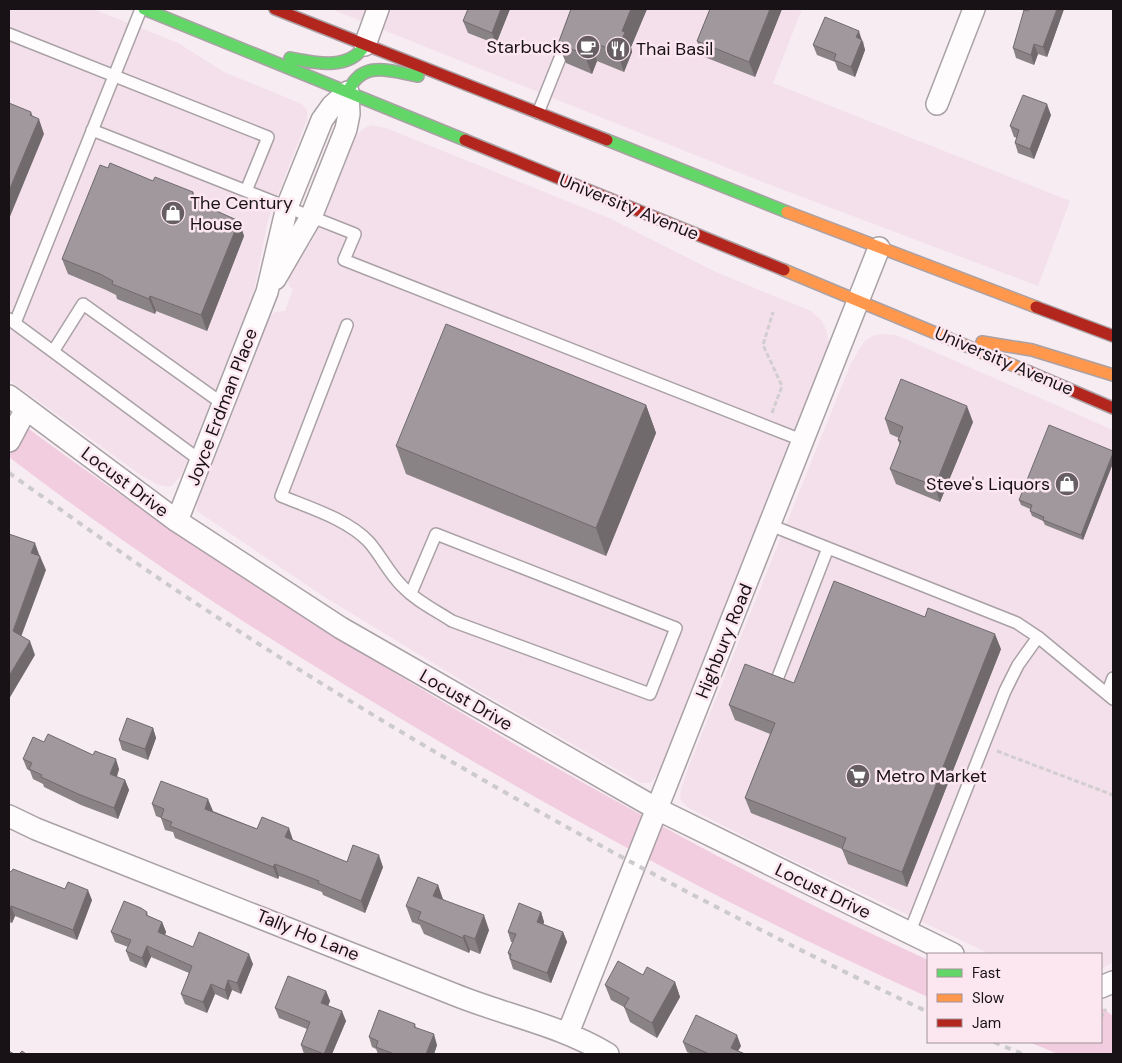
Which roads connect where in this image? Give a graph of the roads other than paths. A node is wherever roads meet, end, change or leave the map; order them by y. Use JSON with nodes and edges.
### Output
{"nodes":[{"id":1,"x":142,"y":9,"type":"edge"},
{"id":2,"x":275,"y":9,"type":"edge"},
{"id":3,"x":378,"y":9,"type":"edge"},
{"id":4,"x":974,"y":9,"type":"edge"},
{"id":5,"x":572,"y":26,"type":"edge"},
{"id":6,"x":9,"y":34,"type":"edge"},
{"id":7,"x":365,"y":45,"type":"junction"},
{"id":8,"x":237,"y":46,"type":"junction"},
{"id":9,"x":114,"y":76,"type":"junction"},
{"id":10,"x":461,"y":83,"type":"junction"},
{"id":11,"x":348,"y":92,"type":"junction"},
{"id":12,"x":937,"y":104,"type":"dead end"},
{"id":13,"x":538,"y":113,"type":"junction"},
{"id":14,"x":92,"y":130,"type":"junction"},
{"id":15,"x":246,"y":191,"type":"junction"},
{"id":16,"x":287,"y":207,"type":"junction"},
{"id":17,"x":311,"y":217,"type":"junction"},
{"id":18,"x":879,"y":248,"type":"junction"},
{"id":19,"x":267,"y":292,"type":"junction"},
{"id":20,"x":859,"y":300,"type":"junction"},
{"id":21,"x":12,"y":321,"type":"edge"},
{"id":22,"x":347,"y":325,"type":"dead end"},
{"id":23,"x":1113,"y":336,"type":"edge"},
{"id":24,"x":958,"y":341,"type":"junction"},
{"id":25,"x":54,"y":350,"type":"junction"},
{"id":26,"x":1113,"y":375,"type":"edge"},
{"id":27,"x":17,"y":402,"type":"edge"},
{"id":28,"x":223,"y":404,"type":"junction"},
{"id":29,"x":1113,"y":408,"type":"edge"},
{"id":30,"x":9,"y":440,"type":"edge"},
{"id":31,"x":804,"y":441,"type":"junction"},
{"id":32,"x":201,"y":461,"type":"junction"},
{"id":33,"x":177,"y":521,"type":"junction"},
{"id":34,"x":770,"y":525,"type":"junction"},
{"id":35,"x":828,"y":548,"type":"junction"},
{"id":36,"x":411,"y":594,"type":"junction"},
{"id":37,"x":1038,"y":637,"type":"junction"},
{"id":38,"x":778,"y":677,"type":"edge"},
{"id":39,"x":1113,"y":678,"type":"edge"},
{"id":40,"x":1110,"y":696,"type":"edge"},
{"id":41,"x":657,"y":809,"type":"junction"},
{"id":42,"x":9,"y":816,"type":"edge"},
{"id":43,"x":908,"y":934,"type":"junction"},
{"id":44,"x":950,"y":953,"type":"edge"},
{"id":45,"x":568,"y":1033,"type":"junction"},
{"id":46,"x":608,"y":1054,"type":"edge"}],
"edges":[{"from":1,"to":8,"type":"main road","name":"University Avenue"},
{"from":1,"to":9,"type":"lane"},
{"from":2,"to":7,"type":"main road"},
{"from":3,"to":7,"type":"street"},
{"from":4,"to":12,"type":"street"},
{"from":5,"to":13,"type":"lane"},
{"from":6,"to":9,"type":"lane"},
{"from":7,"to":8,"type":"main road"},
{"from":7,"to":10,"type":"main road"},
{"from":8,"to":11,"type":"main road","name":"University Avenue"},
{"from":9,"to":14,"type":"lane"},
{"from":9,"to":15,"type":"lane"},
{"from":10,"to":11,"type":"main road"},
{"from":10,"to":13,"type":"main road"},
{"from":11,"to":16,"type":"street","name":"Joyce Erdman Place"},
{"from":11,"to":17,"type":"street","name":"Joyce Erdman Place"},
{"from":11,"to":20,"type":"main road","name":"University Avenue"},
{"from":13,"to":18,"type":"main road"},
{"from":14,"to":15,"type":"lane"},
{"from":14,"to":21,"type":"lane"},
{"from":15,"to":16,"type":"lane"},
{"from":16,"to":17,"type":"lane"},
{"from":16,"to":19,"type":"street","name":"Joyce Erdman Place"},
{"from":17,"to":19,"type":"street","name":"Joyce Erdman Place"},
{"from":17,"to":31,"type":"lane"},
{"from":18,"to":20,"type":"street","name":"Highbury Road"},
{"from":18,"to":23,"type":"main road"},
{"from":19,"to":28,"type":"street","name":"Joyce Erdman Place"},
{"from":20,"to":24,"type":"main road","name":"University Avenue"},
{"from":20,"to":31,"type":"street","name":"Highbury Road"},
{"from":21,"to":25,"type":"lane"},
{"from":22,"to":36,"type":"lane"},
{"from":24,"to":26,"type":"main road"},
{"from":24,"to":29,"type":"main road","name":"University Avenue"},
{"from":25,"to":28,"type":"lane"},
{"from":25,"to":32,"type":"lane"},
{"from":27,"to":30,"type":"street"},
{"from":27,"to":33,"type":"street","name":"Locust Drive"},
{"from":28,"to":32,"type":"street","name":"Joyce Erdman Place"},
{"from":31,"to":34,"type":"street","name":"Highbury Road"},
{"from":32,"to":33,"type":"street","name":"Joyce Erdman Place"},
{"from":33,"to":41,"type":"street","name":"Locust Drive"},
{"from":34,"to":35,"type":"lane"},
{"from":34,"to":41,"type":"street","name":"Highbury Road"},
{"from":35,"to":37,"type":"lane"},
{"from":35,"to":38,"type":"lane"},
{"from":36,"to":36,"type":"lane"},
{"from":37,"to":40,"type":"lane"},
{"from":37,"to":43,"type":"lane"},
{"from":39,"to":40,"type":"lane"},
{"from":41,"to":43,"type":"street","name":"Locust Drive"},
{"from":41,"to":45,"type":"street","name":"Highbury Road"},
{"from":42,"to":45,"type":"street","name":"Tally Ho Lane"},
{"from":43,"to":44,"type":"street","name":"Locust Drive"},
{"from":45,"to":46,"type":"street","name":"Tally Ho Lane"}]}
